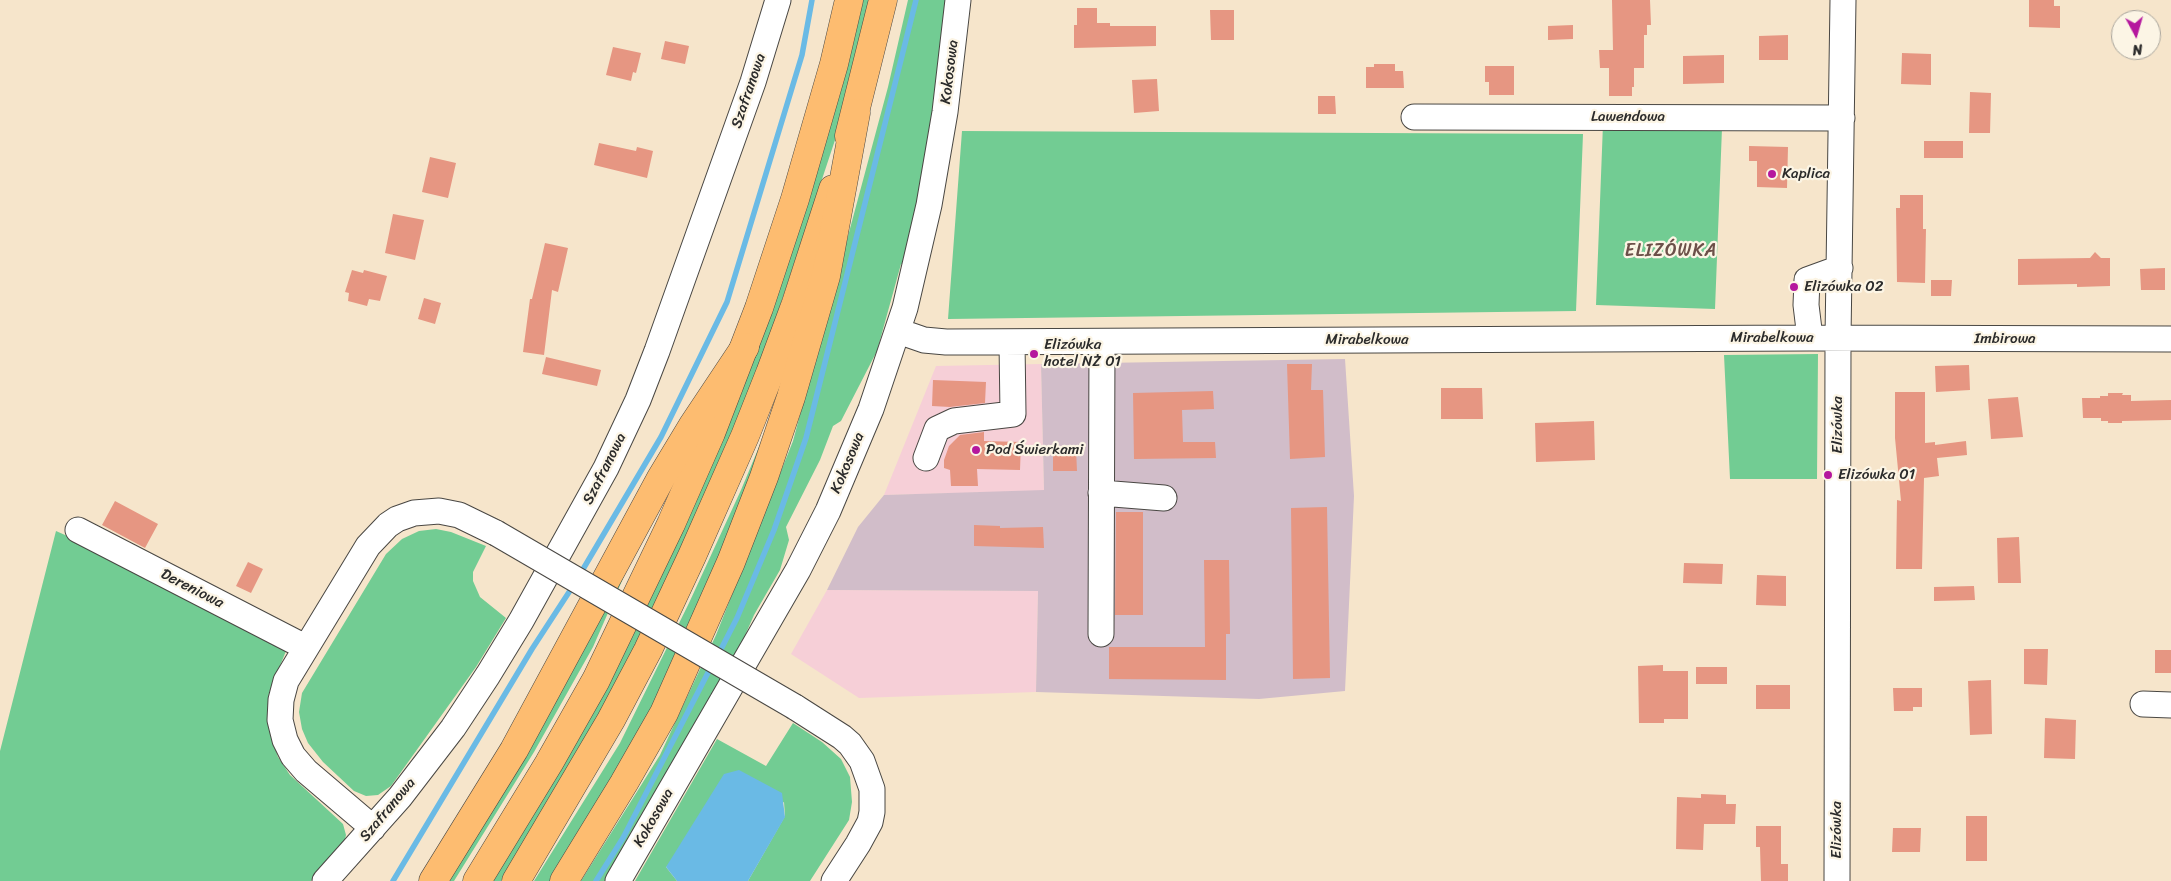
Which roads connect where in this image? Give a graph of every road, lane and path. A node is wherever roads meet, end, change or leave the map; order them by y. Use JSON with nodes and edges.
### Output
{"nodes":[{"id":1,"x":778,"y":0,"type":"edge"},
{"id":2,"x":849,"y":0,"type":"edge"},
{"id":3,"x":882,"y":0,"type":"edge"},
{"id":4,"x":958,"y":0,"type":"edge"},
{"id":5,"x":1843,"y":0,"type":"edge"},
{"id":6,"x":856,"y":113,"type":"junction"},
{"id":7,"x":1414,"y":117,"type":"dead end"},
{"id":8,"x":1842,"y":118,"type":"junction"},
{"id":9,"x":1840,"y":268,"type":"junction"},
{"id":10,"x":898,"y":331,"type":"junction"},
{"id":11,"x":1810,"y":338,"type":"junction"},
{"id":12,"x":1838,"y":338,"type":"junction"},
{"id":13,"x":2171,"y":339,"type":"edge"},
{"id":14,"x":1012,"y":342,"type":"junction"},
{"id":15,"x":1102,"y":342,"type":"junction"},
{"id":16,"x":745,"y":347,"type":"junction"},
{"id":17,"x":926,"y":458,"type":"dead end"},
{"id":18,"x":1101,"y":494,"type":"junction"},
{"id":19,"x":1164,"y":498,"type":"dead end"},
{"id":20,"x":78,"y":530,"type":"dead end"},
{"id":21,"x":1101,"y":634,"type":"dead end"},
{"id":22,"x":305,"y":647,"type":"junction"},
{"id":23,"x":2143,"y":704,"type":"dead end"},
{"id":24,"x":2171,"y":705,"type":"edge"},
{"id":25,"x":373,"y":828,"type":"junction"},
{"id":26,"x":325,"y":881,"type":"edge"},
{"id":27,"x":432,"y":881,"type":"edge"},
{"id":28,"x":477,"y":881,"type":"edge"},
{"id":29,"x":516,"y":881,"type":"edge"},
{"id":30,"x":564,"y":881,"type":"edge"},
{"id":31,"x":618,"y":881,"type":"edge"},
{"id":32,"x":834,"y":881,"type":"edge"},
{"id":33,"x":1837,"y":881,"type":"edge"}],
"edges":[{"from":1,"to":25,"type":"street","name":"Szafranowa"},
{"from":2,"to":16,"type":"main road"},
{"from":3,"to":6,"type":"main road"},
{"from":4,"to":10,"type":"street","name":"Kokosowa"},
{"from":5,"to":8,"type":"street","name":"Elizówka"},
{"from":6,"to":29,"type":"main road"},
{"from":6,"to":30,"type":"main road"},
{"from":7,"to":8,"type":"street","name":"Lawendowa"},
{"from":8,"to":9,"type":"street","name":"Elizówka"},
{"from":9,"to":11,"type":"street"},
{"from":9,"to":12,"type":"street","name":"Elizówka"},
{"from":10,"to":14,"type":"street","name":"Mirabelkowa"},
{"from":10,"to":31,"type":"street","name":"Kokosowa"},
{"from":11,"to":12,"type":"street","name":"Mirabelkowa"},
{"from":11,"to":15,"type":"street","name":"Mirabelkowa"},
{"from":12,"to":13,"type":"street","name":"Imbirowa"},
{"from":12,"to":33,"type":"street","name":"Elizówka"},
{"from":14,"to":15,"type":"street","name":"Mirabelkowa"},
{"from":14,"to":17,"type":"street"},
{"from":15,"to":18,"type":"street"},
{"from":16,"to":27,"type":"main road"},
{"from":16,"to":28,"type":"main road"},
{"from":18,"to":19,"type":"street"},
{"from":18,"to":21,"type":"street"},
{"from":20,"to":22,"type":"street","name":"Dereniowa"},
{"from":22,"to":25,"type":"street"},
{"from":22,"to":32,"type":"street","bridge":true},
{"from":23,"to":24,"type":"street"},
{"from":25,"to":26,"type":"street","name":"Szafranowa"}]}
